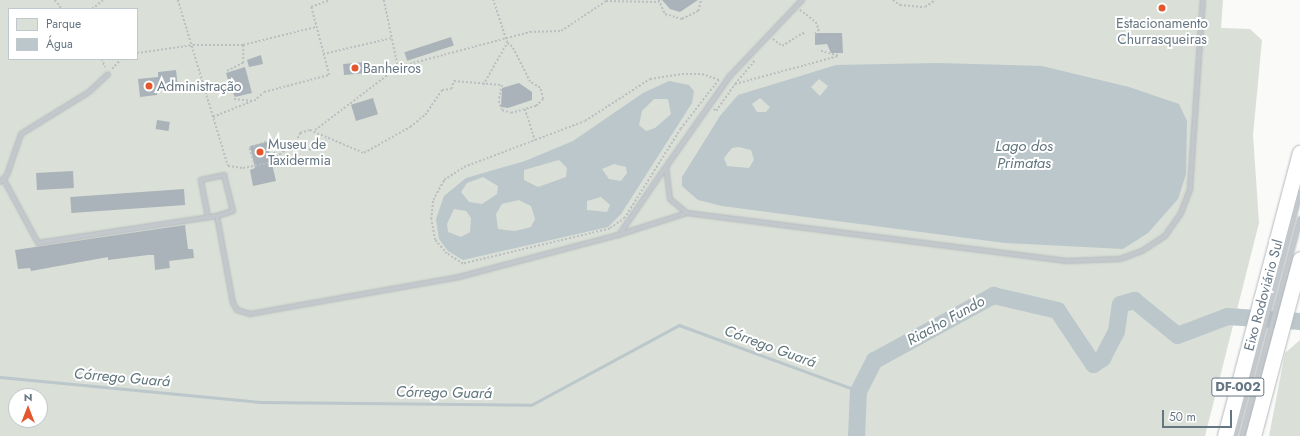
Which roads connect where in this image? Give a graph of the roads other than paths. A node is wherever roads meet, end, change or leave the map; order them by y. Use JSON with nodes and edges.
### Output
{"nodes":[{"id":1,"x":802,"y":0,"type":"edge"},
{"id":2,"x":1204,"y":0,"type":"edge"},
{"id":3,"x":108,"y":74,"type":"road end"},
{"id":4,"x":1300,"y":153,"type":"edge"},
{"id":5,"x":666,"y":167,"type":"junction"},
{"id":6,"x":2,"y":181,"type":"edge"},
{"id":7,"x":1300,"y":194,"type":"edge"},
{"id":8,"x":687,"y":213,"type":"junction"},
{"id":9,"x":217,"y":216,"type":"junction"},
{"id":10,"x":208,"y":217,"type":"junction"},
{"id":11,"x":1300,"y":219,"type":"edge"},
{"id":12,"x":618,"y":235,"type":"junction"},
{"id":13,"x":1300,"y":259,"type":"edge"},
{"id":14,"x":1271,"y":285,"type":"junction"},
{"id":15,"x":1287,"y":287,"type":"junction"},
{"id":16,"x":1256,"y":340,"type":"junction"},
{"id":17,"x":1272,"y":342,"type":"junction"},
{"id":18,"x":1225,"y":436,"type":"edge"},
{"id":19,"x":1235,"y":436,"type":"edge"},
{"id":20,"x":1242,"y":436,"type":"edge"},
{"id":21,"x":1253,"y":436,"type":"edge"}],
"edges":[{"from":1,"to":5,"type":"lane"},
{"from":2,"to":8,"type":"lane"},
{"from":3,"to":6,"type":"lane"},
{"from":4,"to":14,"type":"highway","name":"Eixo Rodoviário Sul","number":"DF-002"},
{"from":5,"to":8,"type":"lane"},
{"from":5,"to":12,"type":"lane"},
{"from":6,"to":10,"type":"lane"},
{"from":7,"to":14,"type":"lane"},
{"from":8,"to":12,"type":"lane"},
{"from":9,"to":10,"type":"lane"},
{"from":9,"to":10,"type":"lane"},
{"from":9,"to":12,"type":"lane"},
{"from":11,"to":15,"type":"lane"},
{"from":13,"to":15,"type":"highway","name":"Eixo Rodoviário Sul","number":"DF-002"},
{"from":14,"to":16,"type":"highway","name":"Eixo Rodoviário Sul","number":"DF-002"},
{"from":15,"to":17,"type":"highway","name":"Eixo Rodoviário Sul","number":"DF-002"},
{"from":16,"to":18,"type":"highway","name":"Eixo Rodoviário Sul","number":"DF-002"},
{"from":16,"to":19,"type":"lane"},
{"from":17,"to":20,"type":"lane"},
{"from":17,"to":21,"type":"highway","name":"Eixo Rodoviário Sul","number":"DF-002"}]}
